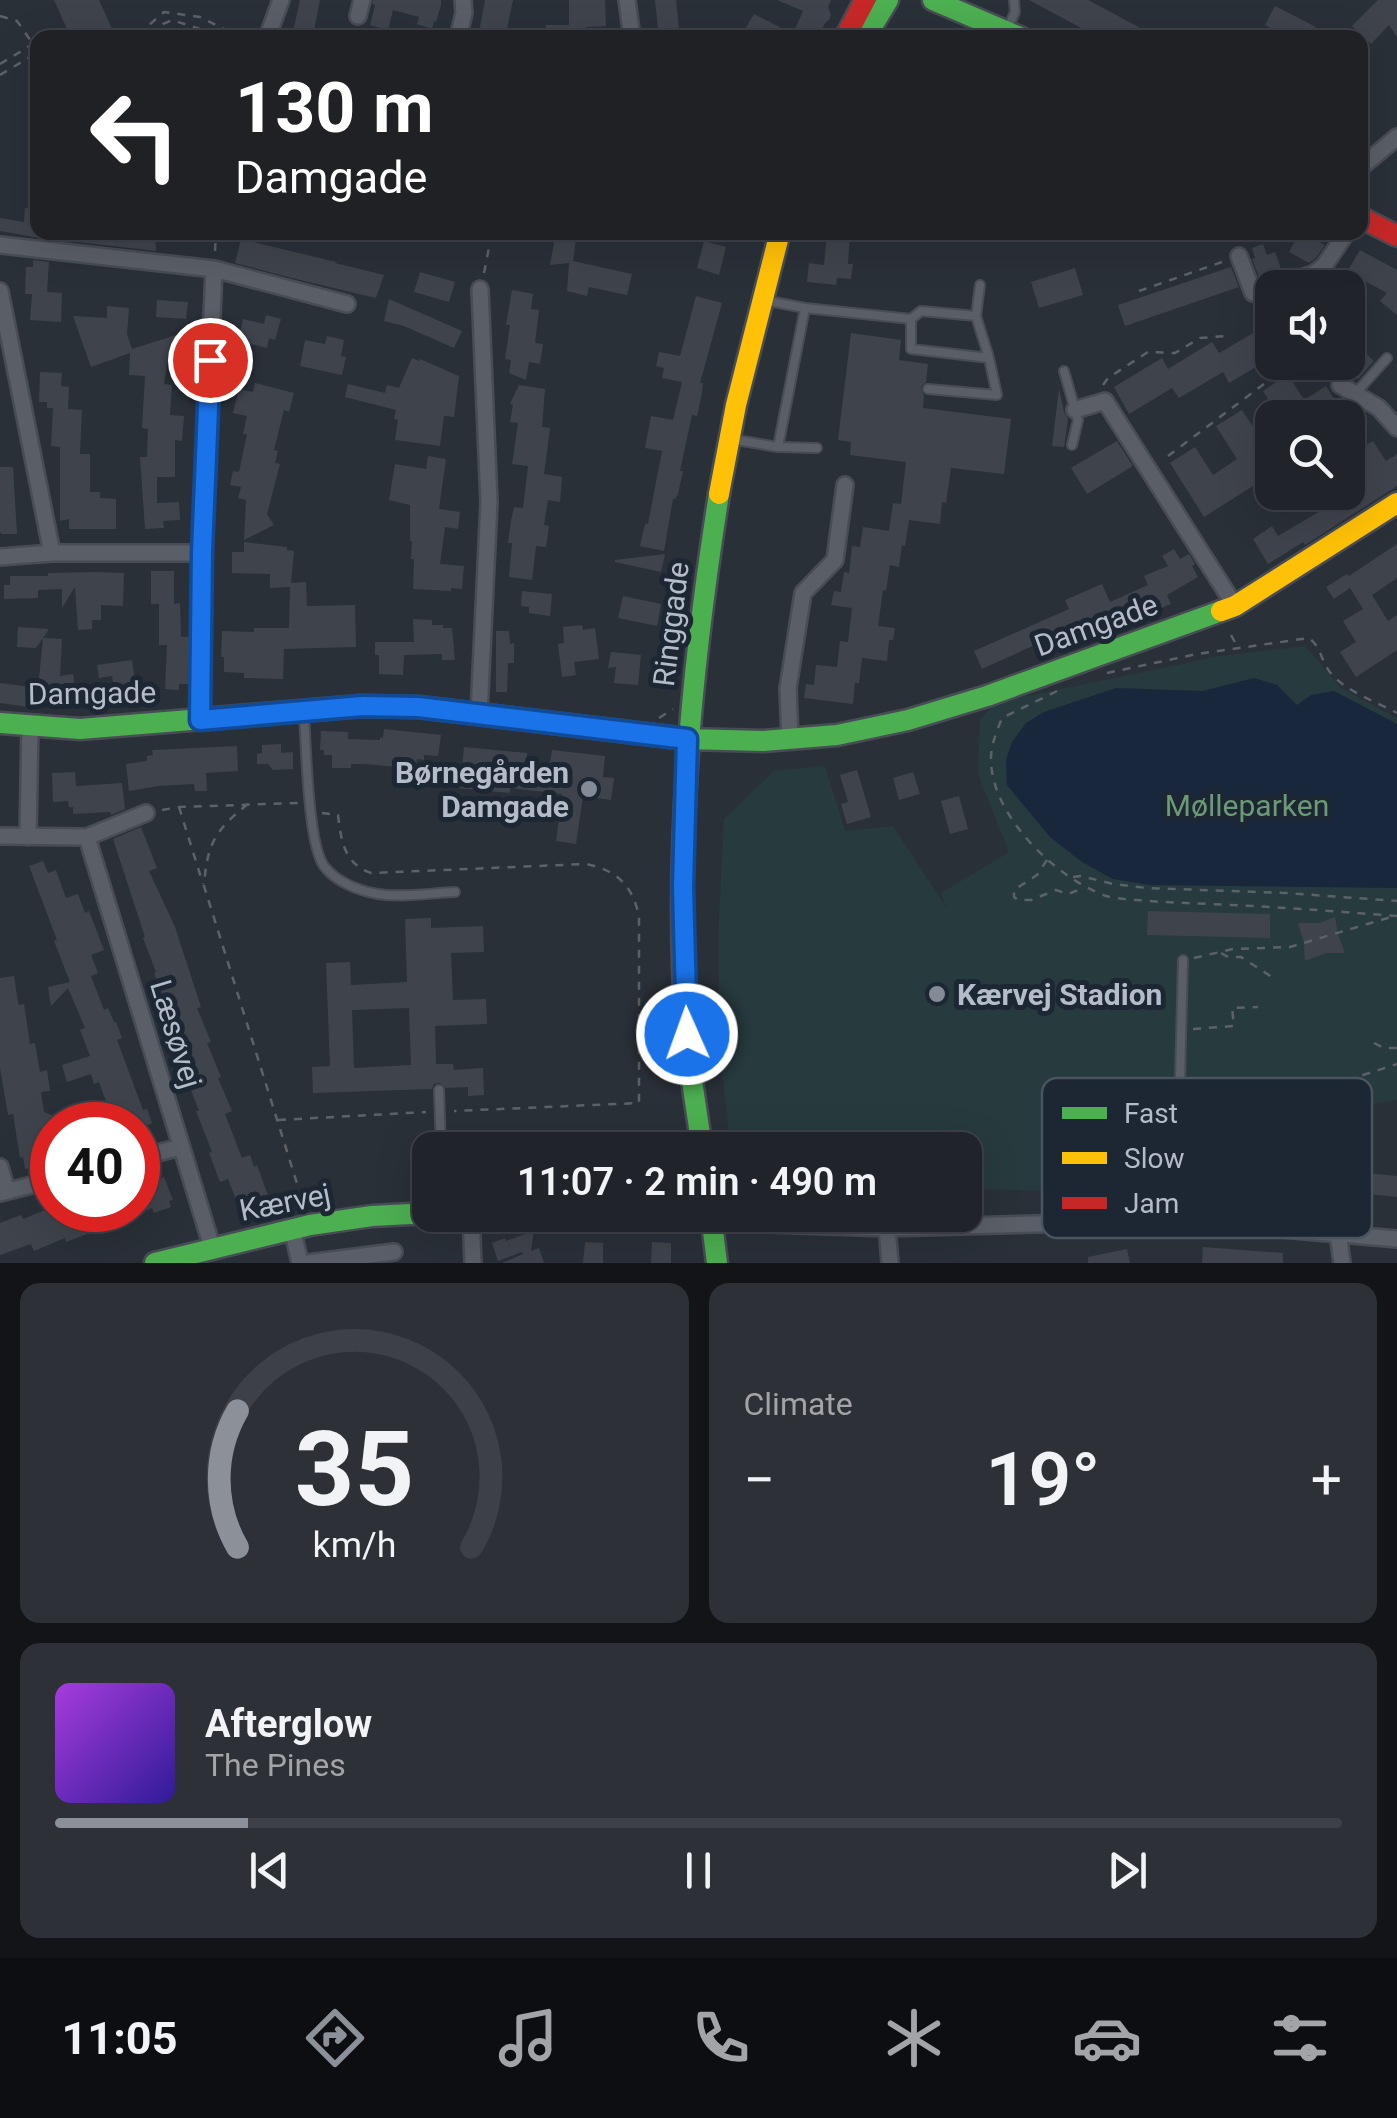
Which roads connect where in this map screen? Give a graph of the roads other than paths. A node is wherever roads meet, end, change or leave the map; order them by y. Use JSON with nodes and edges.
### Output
{"nodes":[{"id":1,"x":281,"y":0,"type":"edge"},
{"id":2,"x":463,"y":0,"type":"edge"},
{"id":3,"x":627,"y":0,"type":"edge"},
{"id":4,"x":865,"y":0,"type":"edge"},
{"id":5,"x":888,"y":0,"type":"edge"},
{"id":6,"x":934,"y":0,"type":"edge"},
{"id":7,"x":968,"y":0,"type":"edge"},
{"id":8,"x":1014,"y":0,"type":"edge"},
{"id":9,"x":271,"y":30,"type":"edge"},
{"id":10,"x":460,"y":30,"type":"edge"},
{"id":11,"x":631,"y":30,"type":"edge"},
{"id":12,"x":850,"y":30,"type":"edge"},
{"id":13,"x":870,"y":30,"type":"edge"},
{"id":14,"x":1009,"y":30,"type":"edge"},
{"id":15,"x":1012,"y":30,"type":"edge"},
{"id":16,"x":1016,"y":30,"type":"edge"},
{"id":17,"x":1397,"y":137,"type":"edge"},
{"id":18,"x":1368,"y":161,"type":"edge"},
{"id":19,"x":1368,"y":221,"type":"edge"},
{"id":20,"x":1397,"y":236,"type":"edge"},
{"id":21,"x":778,"y":240,"type":"edge"},
{"id":22,"x":1342,"y":240,"type":"edge"},
{"id":23,"x":0,"y":245,"type":"edge"},
{"id":24,"x":1239,"y":256,"type":"road end"},
{"id":25,"x":214,"y":269,"type":"junction"},
{"id":26,"x":980,"y":286,"type":"dead end"},
{"id":27,"x":480,"y":288,"type":"road end"},
{"id":28,"x":0,"y":291,"type":"edge"},
{"id":29,"x":763,"y":300,"type":"junction"},
{"id":30,"x":347,"y":304,"type":"dead end"},
{"id":31,"x":805,"y":308,"type":"junction"},
{"id":32,"x":976,"y":316,"type":"junction"},
{"id":33,"x":911,"y":319,"type":"junction"},
{"id":34,"x":989,"y":358,"type":"junction"},
{"id":35,"x":1387,"y":358,"type":"dead end"},
{"id":36,"x":1064,"y":371,"type":"dead end"},
{"id":37,"x":928,"y":389,"type":"dead end"},
{"id":38,"x":1347,"y":390,"type":"joint"},
{"id":39,"x":1075,"y":410,"type":"junction"},
{"id":40,"x":1397,"y":428,"type":"edge"},
{"id":41,"x":730,"y":439,"type":"junction"},
{"id":42,"x":1072,"y":446,"type":"dead end"},
{"id":43,"x":778,"y":448,"type":"junction"},
{"id":44,"x":817,"y":448,"type":"dead end"},
{"id":45,"x":846,"y":485,"type":"dead end"},
{"id":46,"x":1397,"y":503,"type":"edge"},
{"id":47,"x":202,"y":552,"type":"junction"},
{"id":48,"x":52,"y":553,"type":"junction"},
{"id":49,"x":0,"y":557,"type":"edge"},
{"id":50,"x":1234,"y":606,"type":"junction"},
{"id":51,"x":303,"y":710,"type":"junction"},
{"id":52,"x":479,"y":714,"type":"junction"},
{"id":53,"x":200,"y":720,"type":"junction"},
{"id":54,"x":0,"y":723,"type":"edge"},
{"id":55,"x":30,"y":726,"type":"junction"},
{"id":56,"x":790,"y":738,"type":"junction"},
{"id":57,"x":687,"y":739,"type":"junction"},
{"id":58,"x":146,"y":813,"type":"road end"},
{"id":59,"x":0,"y":836,"type":"edge"},
{"id":60,"x":28,"y":837,"type":"junction"},
{"id":61,"x":87,"y":837,"type":"junction"},
{"id":62,"x":455,"y":892,"type":"dead end"},
{"id":63,"x":1183,"y":960,"type":"road end"},
{"id":64,"x":1180,"y":1078,"type":"edge"},
{"id":65,"x":440,"y":1090,"type":"dead end"},
{"id":66,"x":441,"y":1132,"type":"edge"},
{"id":67,"x":700,"y":1132,"type":"edge"},
{"id":68,"x":182,"y":1147,"type":"junction"},
{"id":69,"x":160,"y":1152,"type":"edge"},
{"id":70,"x":0,"y":1167,"type":"edge"},
{"id":71,"x":30,"y":1186,"type":"edge"},
{"id":72,"x":4,"y":1192,"type":"edge"},
{"id":73,"x":412,"y":1214,"type":"edge"},
{"id":74,"x":1042,"y":1224,"type":"edge"},
{"id":75,"x":982,"y":1225,"type":"edge"},
{"id":76,"x":301,"y":1227,"type":"junction"},
{"id":77,"x":472,"y":1232,"type":"edge"},
{"id":78,"x":713,"y":1232,"type":"edge"},
{"id":79,"x":887,"y":1232,"type":"edge"},
{"id":80,"x":1372,"y":1236,"type":"edge"},
{"id":81,"x":1339,"y":1238,"type":"edge"},
{"id":82,"x":1397,"y":1239,"type":"edge"},
{"id":83,"x":212,"y":1247,"type":"junction"},
{"id":84,"x":394,"y":1252,"type":"dead end"},
{"id":85,"x":316,"y":1262,"type":"edge"},
{"id":86,"x":155,"y":1263,"type":"edge"},
{"id":87,"x":300,"y":1263,"type":"edge"},
{"id":88,"x":473,"y":1263,"type":"edge"},
{"id":89,"x":718,"y":1263,"type":"edge"},
{"id":90,"x":890,"y":1263,"type":"edge"},
{"id":91,"x":1342,"y":1263,"type":"edge"}],
"edges":[{"from":1,"to":9,"type":"street"},
{"from":2,"to":10,"type":"street"},
{"from":3,"to":11,"type":"street"},
{"from":4,"to":12,"type":"street"},
{"from":5,"to":13,"type":"street"},
{"from":6,"to":14,"type":"street"},
{"from":7,"to":15,"type":"street"},
{"from":8,"to":16,"type":"lane"},
{"from":17,"to":18,"type":"street"},
{"from":19,"to":20,"type":"street"},
{"from":21,"to":29,"type":"street","name":"Ringgade"},
{"from":22,"to":24,"type":"street"},
{"from":23,"to":25,"type":"street"},
{"from":25,"to":30,"type":"street"},
{"from":25,"to":47,"type":"street"},
{"from":26,"to":32,"type":"lane"},
{"from":27,"to":52,"type":"street"},
{"from":28,"to":48,"type":"street"},
{"from":29,"to":31,"type":"lane"},
{"from":29,"to":41,"type":"street","name":"Ringgade"},
{"from":31,"to":33,"type":"lane"},
{"from":31,"to":43,"type":"lane"},
{"from":32,"to":33,"type":"lane"},
{"from":32,"to":34,"type":"lane"},
{"from":33,"to":34,"type":"lane"},
{"from":34,"to":37,"type":"lane"},
{"from":35,"to":38,"type":"lane"},
{"from":36,"to":39,"type":"lane"},
{"from":38,"to":40,"type":"street"},
{"from":39,"to":42,"type":"lane"},
{"from":39,"to":50,"type":"street"},
{"from":41,"to":43,"type":"lane"},
{"from":41,"to":57,"type":"street","name":"Ringgade"},
{"from":43,"to":44,"type":"lane"},
{"from":45,"to":56,"type":"street"},
{"from":46,"to":50,"type":"street","name":"Damgade"},
{"from":47,"to":48,"type":"street"},
{"from":47,"to":53,"type":"street"},
{"from":48,"to":49,"type":"street"},
{"from":50,"to":56,"type":"street","name":"Damgade"},
{"from":51,"to":52,"type":"street","name":"Damgade"},
{"from":51,"to":53,"type":"street","name":"Damgade"},
{"from":51,"to":62,"type":"lane"},
{"from":52,"to":57,"type":"street","name":"Damgade"},
{"from":53,"to":55,"type":"street","name":"Damgade"},
{"from":54,"to":55,"type":"street","name":"Damgade"},
{"from":55,"to":60,"type":"street"},
{"from":56,"to":57,"type":"street","name":"Damgade"},
{"from":57,"to":67,"type":"street","name":"Ringgade"},
{"from":58,"to":61,"type":"street"},
{"from":59,"to":60,"type":"street"},
{"from":60,"to":61,"type":"street"},
{"from":61,"to":68,"type":"street","name":"Læsøvej"},
{"from":63,"to":64,"type":"lane"},
{"from":65,"to":66,"type":"lane"},
{"from":68,"to":69,"type":"street"},
{"from":68,"to":83,"type":"street","name":"Læsøvej"},
{"from":70,"to":72,"type":"street"},
{"from":71,"to":72,"type":"street"},
{"from":73,"to":76,"type":"street","name":"Kærvej"},
{"from":74,"to":75,"type":"street"},
{"from":76,"to":83,"type":"street","name":"Kærvej"},
{"from":76,"to":87,"type":"street"},
{"from":77,"to":88,"type":"street"},
{"from":78,"to":89,"type":"street"},
{"from":79,"to":90,"type":"street"},
{"from":80,"to":82,"type":"street"},
{"from":81,"to":91,"type":"street"},
{"from":83,"to":86,"type":"street","name":"Kærvej"},
{"from":84,"to":85,"type":"street"}]}
